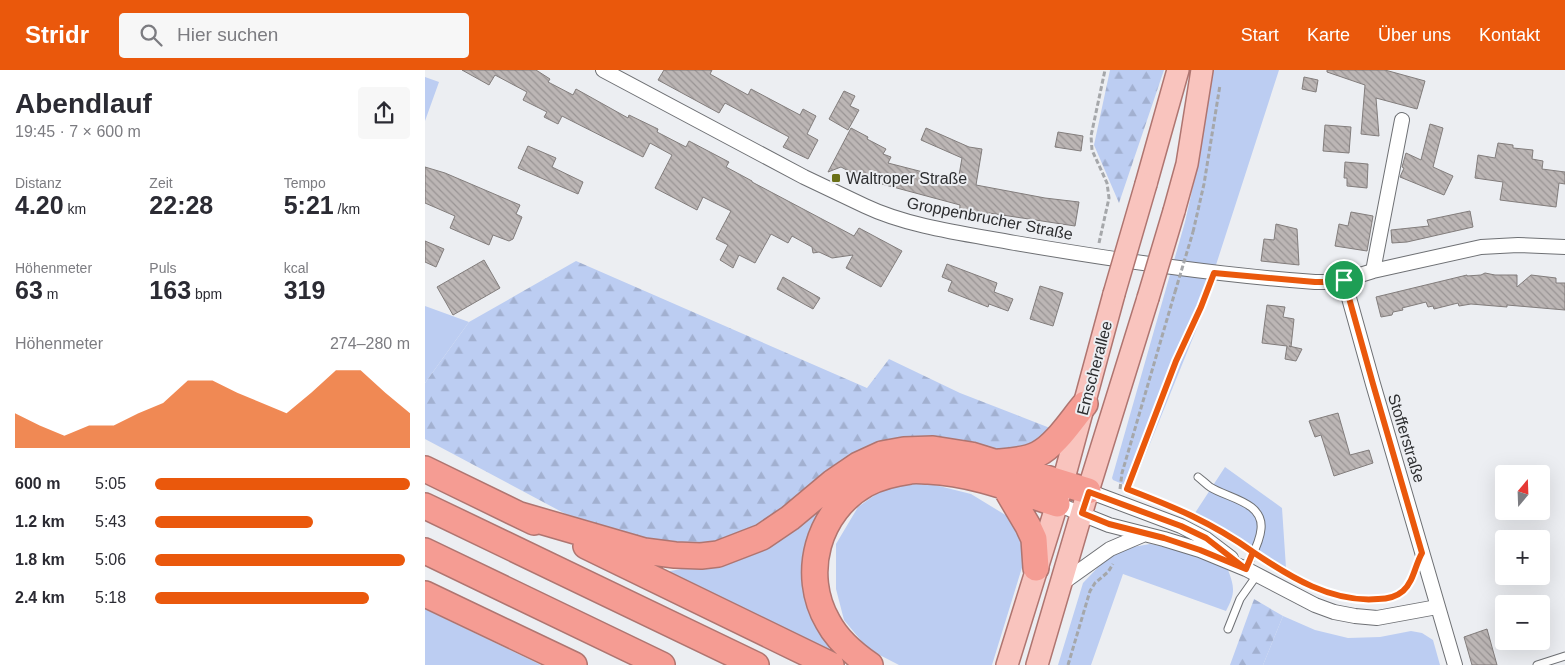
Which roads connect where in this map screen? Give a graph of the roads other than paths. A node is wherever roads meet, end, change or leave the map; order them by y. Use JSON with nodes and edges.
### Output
{"nodes":[{"id":1,"x":603,"y":70,"type":"edge"},
{"id":2,"x":1178,"y":70,"type":"edge"},
{"id":3,"x":1202,"y":70,"type":"edge"},
{"id":4,"x":1403,"y":120,"type":"dead end"},
{"id":5,"x":1565,"y":247,"type":"edge"},
{"id":6,"x":1373,"y":272,"type":"junction"},
{"id":7,"x":1344,"y":280,"type":"junction"},
{"id":8,"x":1085,"y":404,"type":"junction"},
{"id":9,"x":994,"y":462,"type":"junction"},
{"id":10,"x":425,"y":469,"type":"edge"},
{"id":11,"x":1198,"y":477,"type":"dead end"},
{"id":12,"x":1005,"y":487,"type":"junction"},
{"id":13,"x":1060,"y":494,"type":"junction"},
{"id":14,"x":1085,"y":502,"type":"junction"},
{"id":15,"x":425,"y":506,"type":"edge"},
{"id":16,"x":520,"y":515,"type":"junction"},
{"id":17,"x":1145,"y":534,"type":"junction"},
{"id":18,"x":425,"y":551,"type":"edge"},
{"id":19,"x":1036,"y":568,"type":"junction"},
{"id":20,"x":1251,"y":572,"type":"junction"},
{"id":21,"x":1061,"y":584,"type":"junction"},
{"id":22,"x":425,"y":594,"type":"edge"},
{"id":23,"x":1437,"y":607,"type":"junction"},
{"id":24,"x":1228,"y":629,"type":"dead end"},
{"id":25,"x":1565,"y":656,"type":"edge"},
{"id":26,"x":574,"y":665,"type":"edge"},
{"id":27,"x":662,"y":665,"type":"edge"},
{"id":28,"x":756,"y":665,"type":"edge"},
{"id":29,"x":831,"y":665,"type":"edge"},
{"id":30,"x":870,"y":665,"type":"edge"},
{"id":31,"x":1007,"y":665,"type":"edge"},
{"id":32,"x":1037,"y":665,"type":"edge"},
{"id":33,"x":1455,"y":665,"type":"edge"},
{"id":34,"x":1537,"y":665,"type":"edge"}],
"edges":[{"from":1,"to":7,"type":"street","name":"Groppenbrucher Straße"},
{"from":2,"to":8,"type":"main road","name":"Emscherallee","bridge":true},
{"from":3,"to":14,"type":"main road","name":"Emscherallee","bridge":true},
{"from":4,"to":6,"type":"street"},
{"from":5,"to":6,"type":"street","name":"Groppenbrucher Straße"},
{"from":6,"to":7,"type":"street","name":"Groppenbrucher Straße"},
{"from":7,"to":23,"type":"street","name":"Stofferstraße"},
{"from":8,"to":9,"type":"highway"},
{"from":8,"to":13,"type":"main road","name":"Emscherallee"},
{"from":9,"to":13,"type":"highway"},
{"from":9,"to":16,"type":"highway"},
{"from":10,"to":16,"type":"highway"},
{"from":11,"to":20,"type":"lane"},
{"from":12,"to":13,"type":"highway"},
{"from":12,"to":19,"type":"highway"},
{"from":12,"to":30,"type":"highway"},
{"from":13,"to":14,"type":"highway"},
{"from":13,"to":19,"type":"main road","name":"Emscherallee"},
{"from":14,"to":17,"type":"street"},
{"from":14,"to":20,"type":"street"},
{"from":14,"to":21,"type":"main road","name":"Emscherallee"},
{"from":15,"to":28,"type":"highway"},
{"from":16,"to":29,"type":"highway"},
{"from":17,"to":20,"type":"street"},
{"from":17,"to":21,"type":"street"},
{"from":18,"to":27,"type":"highway"},
{"from":19,"to":31,"type":"main road","name":"Emscherallee"},
{"from":20,"to":23,"type":"street"},
{"from":20,"to":24,"type":"lane"},
{"from":21,"to":32,"type":"main road","name":"Emscherallee"},
{"from":22,"to":26,"type":"highway"},
{"from":23,"to":33,"type":"street","name":"Stofferstraße"},
{"from":25,"to":34,"type":"lane"}]}
